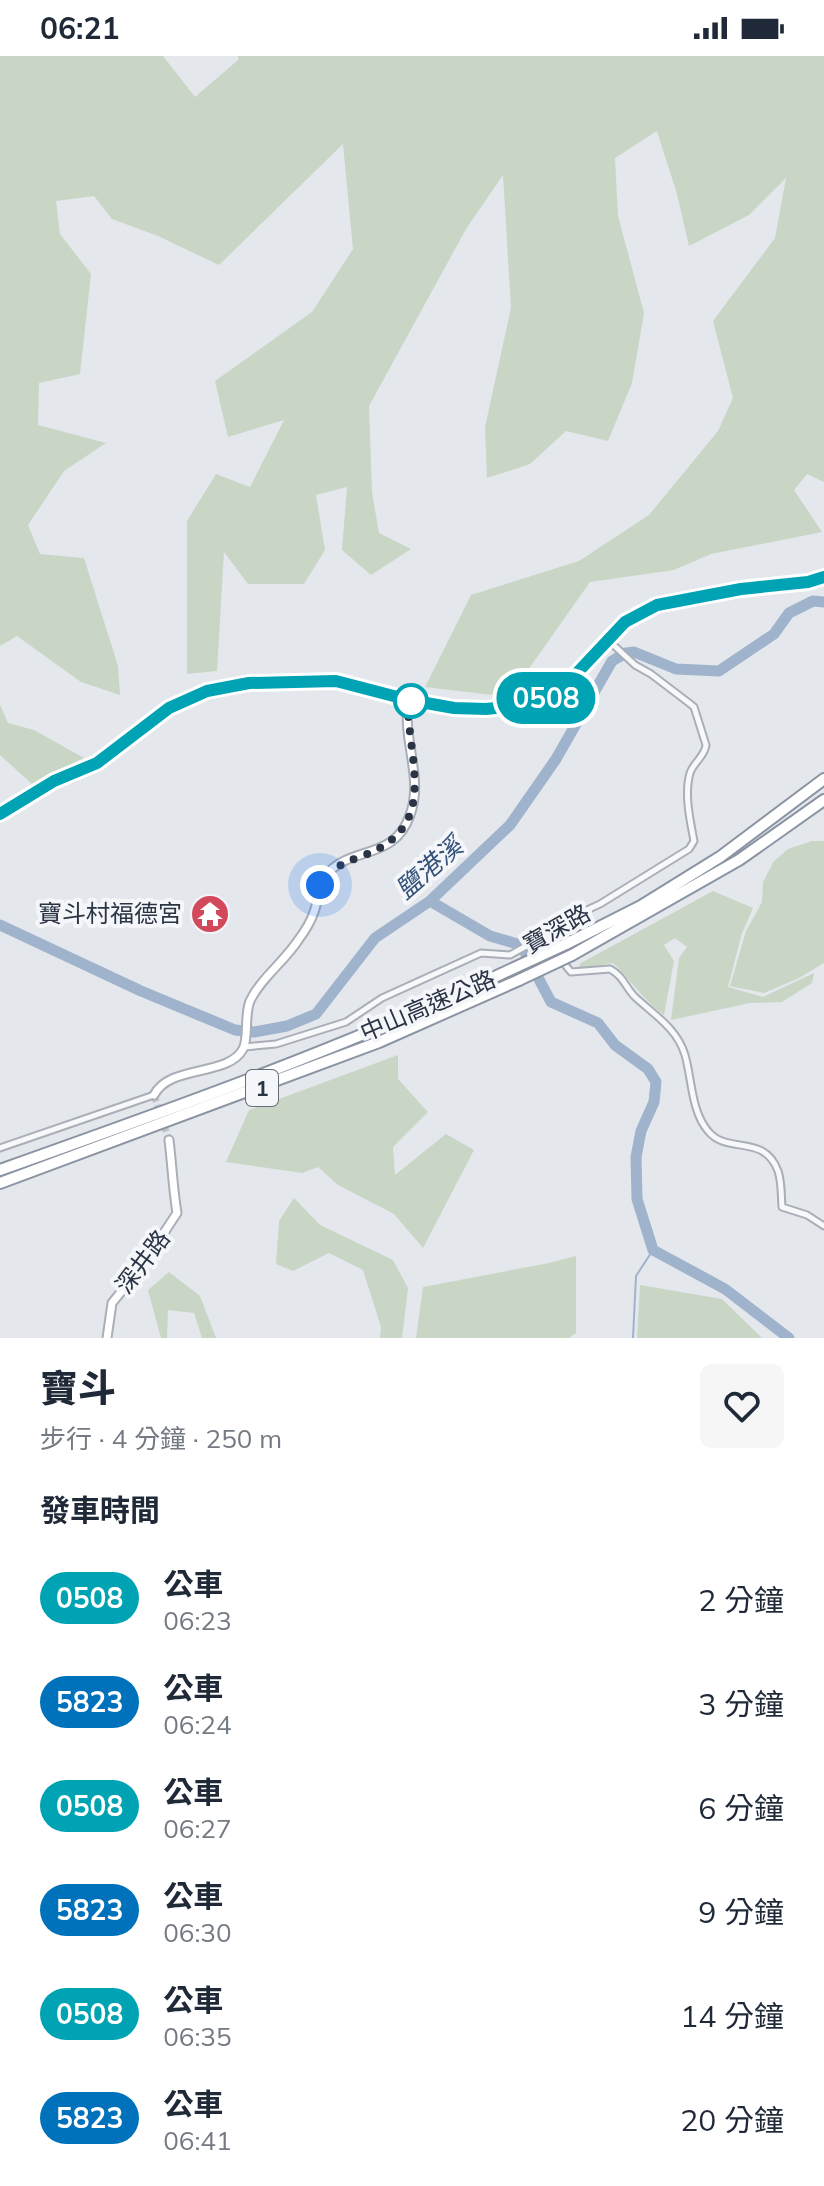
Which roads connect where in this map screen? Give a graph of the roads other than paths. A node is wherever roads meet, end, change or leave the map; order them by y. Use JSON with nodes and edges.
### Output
{"nodes":[{"id":1,"x":824,"y":577,"type":"edge"},
{"id":2,"x":607,"y":640,"type":"junction"},
{"id":3,"x":409,"y":700,"type":"junction"},
{"id":4,"x":824,"y":779,"type":"edge"},
{"id":5,"x":824,"y":800,"type":"edge"},
{"id":6,"x":0,"y":814,"type":"edge"},
{"id":7,"x":546,"y":935,"type":"junction"},
{"id":8,"x":244,"y":1047,"type":"junction"},
{"id":9,"x":154,"y":1095,"type":"joint"},
{"id":10,"x":169,"y":1140,"type":"tunnel mouth"},
{"id":11,"x":0,"y":1148,"type":"edge"},
{"id":12,"x":0,"y":1170,"type":"edge"},
{"id":13,"x":0,"y":1183,"type":"edge"},
{"id":14,"x":824,"y":1226,"type":"edge"},
{"id":15,"x":107,"y":1338,"type":"edge"}],
"edges":[{"from":1,"to":2,"type":"street"},
{"from":2,"to":3,"type":"street"},
{"from":2,"to":7,"type":"street","name":"寶深路"},
{"from":3,"to":6,"type":"street"},
{"from":3,"to":8,"type":"street"},
{"from":4,"to":12,"type":"highway","name":"中山高速公路","number":"1","bridge":true},
{"from":5,"to":13,"type":"highway","name":"中山高速公路","number":"1","bridge":true},
{"from":7,"to":8,"type":"street","name":"寶深路"},
{"from":7,"to":14,"type":"street"},
{"from":8,"to":9,"type":"street","name":"寶深路"},
{"from":9,"to":11,"type":"street","name":"寶深路"},
{"from":10,"to":15,"type":"street","name":"深井路"}]}
